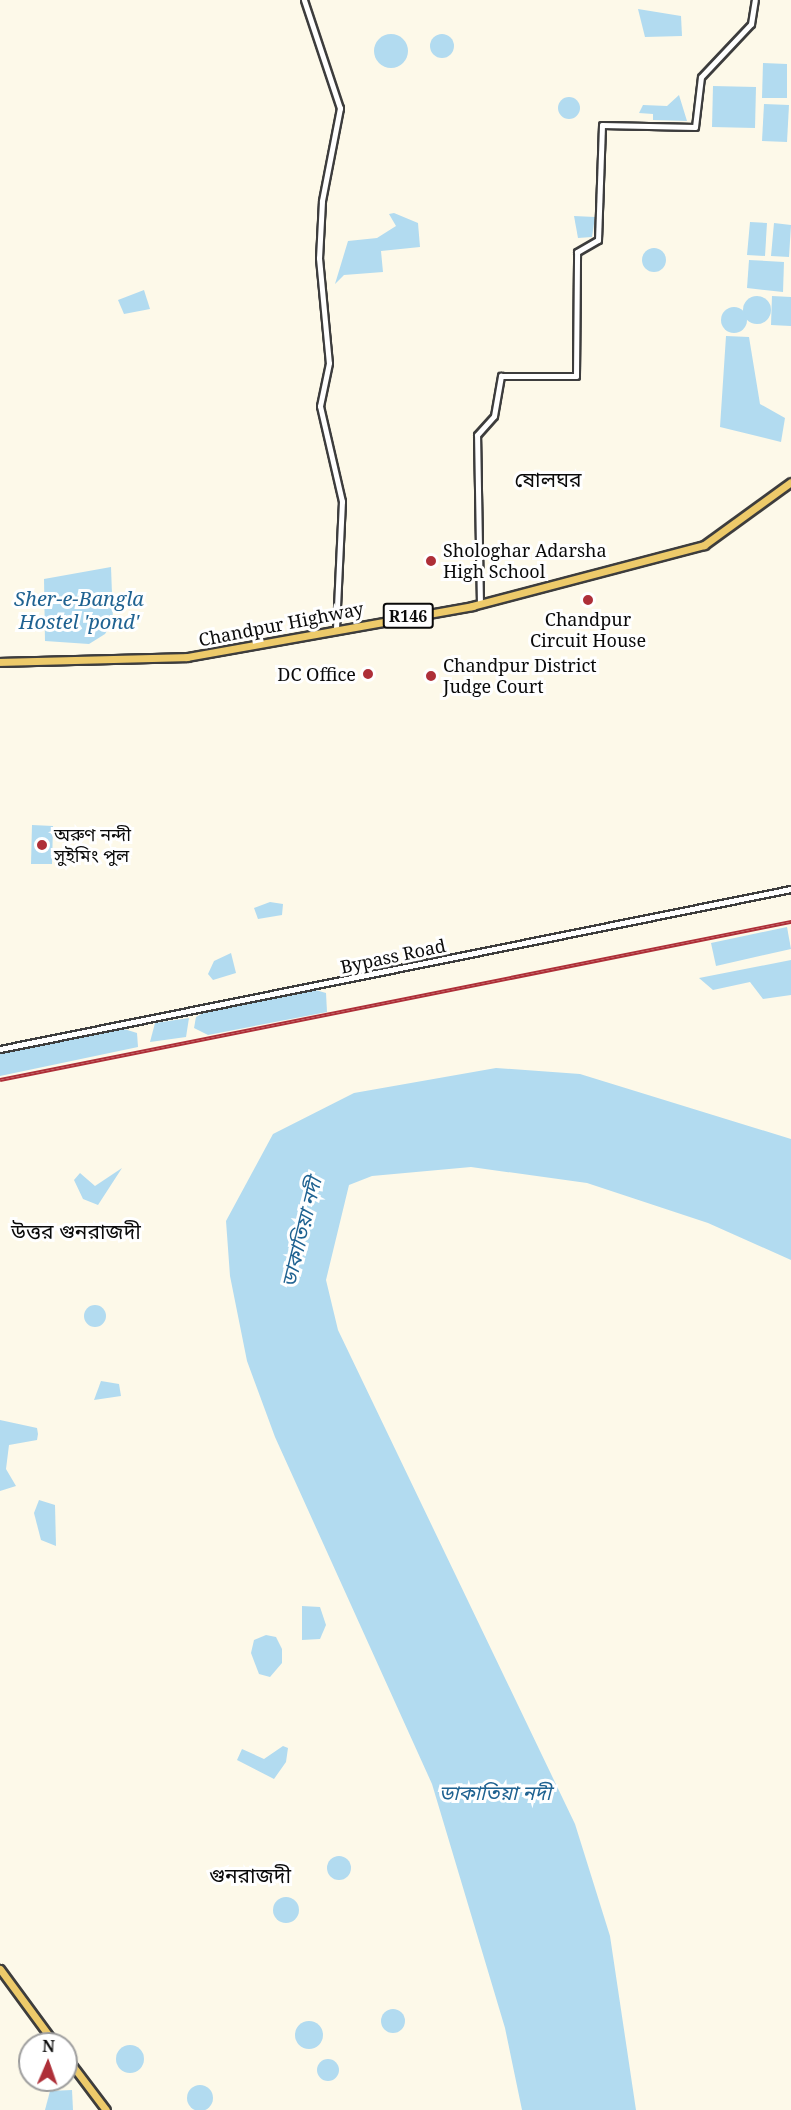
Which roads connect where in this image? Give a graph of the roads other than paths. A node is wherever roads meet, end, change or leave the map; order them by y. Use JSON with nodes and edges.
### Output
{"nodes":[{"id":1,"x":304,"y":0,"type":"edge"},
{"id":2,"x":755,"y":0,"type":"edge"},
{"id":3,"x":791,"y":482,"type":"edge"},
{"id":4,"x":480,"y":604,"type":"junction"},
{"id":5,"x":336,"y":628,"type":"junction"},
{"id":6,"x":0,"y":662,"type":"edge"},
{"id":7,"x":791,"y":889,"type":"edge"},
{"id":8,"x":0,"y":1049,"type":"edge"},
{"id":9,"x":0,"y":1969,"type":"edge"},
{"id":10,"x":46,"y":2032,"type":"edge"},
{"id":11,"x":78,"y":2073,"type":"edge"},
{"id":12,"x":106,"y":2110,"type":"edge"}],
"edges":[{"from":1,"to":5,"type":"street"},
{"from":2,"to":4,"type":"street"},
{"from":3,"to":4,"type":"main road","name":"Chandpur Highway","number":"R146"},
{"from":4,"to":5,"type":"main road","name":"Chandpur Highway","number":"R146"},
{"from":5,"to":6,"type":"main road","name":"Chandpur Highway","number":"R146"},
{"from":7,"to":8,"type":"street","name":"Bypass Road"},
{"from":9,"to":10,"type":"main road"},
{"from":11,"to":12,"type":"main road"}]}
